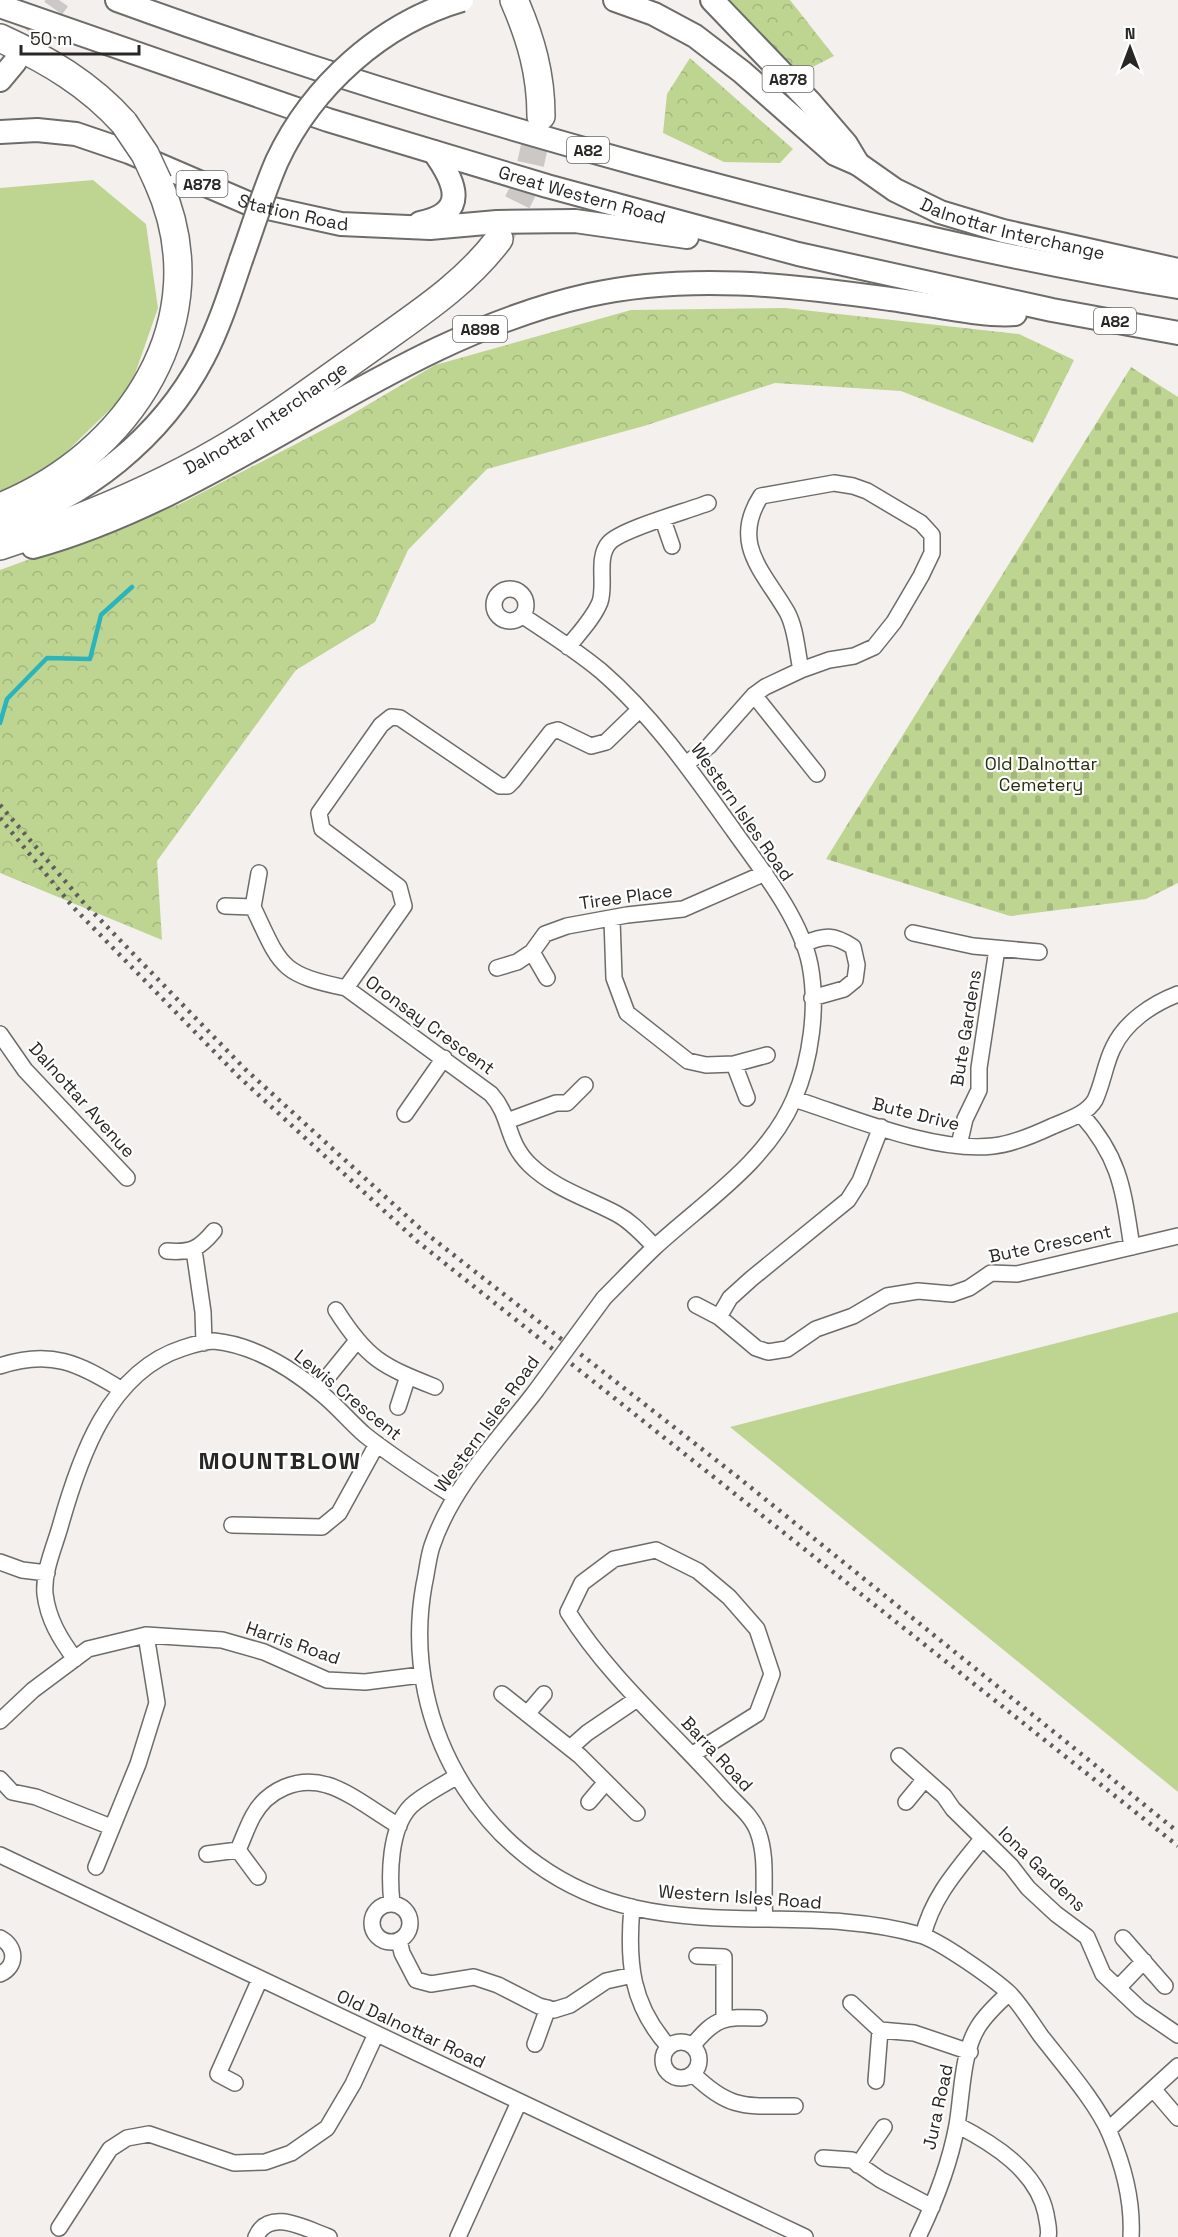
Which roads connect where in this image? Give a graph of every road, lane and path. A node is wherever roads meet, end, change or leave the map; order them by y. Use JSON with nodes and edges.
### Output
{"nodes":[{"id":1,"x":117,"y":0,"type":"edge"},
{"id":2,"x":462,"y":0,"type":"edge"},
{"id":3,"x":513,"y":0,"type":"edge"},
{"id":4,"x":615,"y":0,"type":"edge"},
{"id":5,"x":712,"y":0,"type":"edge"},
{"id":6,"x":0,"y":6,"type":"edge"},
{"id":7,"x":0,"y":38,"type":"edge"},
{"id":8,"x":15,"y":62,"type":"tunnel mouth"},
{"id":9,"x":0,"y":80,"type":"edge"},
{"id":10,"x":541,"y":116,"type":"tunnel mouth"},
{"id":11,"x":4,"y":125,"type":"edge"},
{"id":12,"x":434,"y":152,"type":"junction"},
{"id":13,"x":858,"y":164,"type":"junction"},
{"id":14,"x":407,"y":225,"type":"junction"},
{"id":15,"x":499,"y":238,"type":"tunnel mouth"},
{"id":16,"x":798,"y":254,"type":"junction"},
{"id":17,"x":1178,"y":270,"type":"edge"},
{"id":18,"x":1178,"y":287,"type":"edge"},
{"id":19,"x":1052,"y":310,"type":"junction"},
{"id":20,"x":1178,"y":333,"type":"edge"},
{"id":21,"x":708,"y":503,"type":"dead end"},
{"id":22,"x":0,"y":507,"type":"edge"},
{"id":23,"x":663,"y":520,"type":"junction"},
{"id":24,"x":0,"y":525,"type":"edge"},
{"id":25,"x":0,"y":546,"type":"edge"},
{"id":26,"x":672,"y":546,"type":"dead end"},
{"id":27,"x":0,"y":556,"type":"edge"},
{"id":28,"x":523,"y":616,"type":"dead end"},
{"id":29,"x":568,"y":647,"type":"junction"},
{"id":30,"x":801,"y":670,"type":"junction"},
{"id":31,"x":754,"y":695,"type":"junction"},
{"id":32,"x":639,"y":710,"type":"junction"},
{"id":33,"x":686,"y":764,"type":"junction"},
{"id":34,"x":817,"y":774,"type":"dead end"},
{"id":35,"x":259,"y":873,"type":"dead end"},
{"id":36,"x":765,"y":873,"type":"junction"},
{"id":37,"x":225,"y":906,"type":"dead end"},
{"id":38,"x":253,"y":907,"type":"junction"},
{"id":39,"x":612,"y":919,"type":"junction"},
{"id":40,"x":913,"y":933,"type":"dead end"},
{"id":41,"x":802,"y":944,"type":"junction"},
{"id":42,"x":997,"y":949,"type":"junction"},
{"id":43,"x":532,"y":952,"type":"junction"},
{"id":44,"x":1039,"y":952,"type":"dead end"},
{"id":45,"x":497,"y":968,"type":"dead end"},
{"id":46,"x":547,"y":978,"type":"dead end"},
{"id":47,"x":346,"y":988,"type":"junction"},
{"id":48,"x":1178,"y":994,"type":"edge"},
{"id":49,"x":812,"y":998,"type":"junction"},
{"id":50,"x":3,"y":1044,"type":"edge"},
{"id":51,"x":767,"y":1055,"type":"dead end"},
{"id":52,"x":444,"y":1058,"type":"junction"},
{"id":53,"x":734,"y":1064,"type":"junction"},
{"id":54,"x":585,"y":1085,"type":"dead end"},
{"id":55,"x":747,"y":1098,"type":"dead end"},
{"id":56,"x":794,"y":1099,"type":"junction"},
{"id":57,"x":405,"y":1114,"type":"dead end"},
{"id":58,"x":1081,"y":1114,"type":"junction"},
{"id":59,"x":507,"y":1122,"type":"junction"},
{"id":60,"x":881,"y":1127,"type":"junction"},
{"id":61,"x":959,"y":1145,"type":"junction"},
{"id":62,"x":127,"y":1178,"type":"dead end"},
{"id":63,"x":214,"y":1231,"type":"dead end"},
{"id":64,"x":1178,"y":1236,"type":"edge"},
{"id":65,"x":655,"y":1247,"type":"junction"},
{"id":66,"x":1132,"y":1247,"type":"junction"},
{"id":67,"x":195,"y":1250,"type":"junction"},
{"id":68,"x":167,"y":1251,"type":"dead end"},
{"id":69,"x":696,"y":1305,"type":"dead end"},
{"id":70,"x":336,"y":1310,"type":"dead end"},
{"id":71,"x":719,"y":1317,"type":"junction"},
{"id":72,"x":356,"y":1342,"type":"junction"},
{"id":73,"x":204,"y":1343,"type":"junction"},
{"id":74,"x":0,"y":1366,"type":"edge"},
{"id":75,"x":408,"y":1376,"type":"junction"},
{"id":76,"x":435,"y":1387,"type":"dead end"},
{"id":77,"x":122,"y":1390,"type":"junction"},
{"id":78,"x":317,"y":1390,"type":"junction"},
{"id":79,"x":398,"y":1407,"type":"dead end"},
{"id":80,"x":377,"y":1444,"type":"junction"},
{"id":81,"x":454,"y":1497,"type":"junction"},
{"id":82,"x":232,"y":1525,"type":"dead end"},
{"id":83,"x":0,"y":1562,"type":"edge"},
{"id":84,"x":47,"y":1573,"type":"junction"},
{"id":85,"x":146,"y":1635,"type":"junction"},
{"id":86,"x":75,"y":1659,"type":"junction"},
{"id":87,"x":421,"y":1675,"type":"junction"},
{"id":88,"x":502,"y":1694,"type":"dead end"},
{"id":89,"x":544,"y":1694,"type":"dead end"},
{"id":90,"x":637,"y":1699,"type":"junction"},
{"id":91,"x":527,"y":1714,"type":"junction"},
{"id":92,"x":0,"y":1721,"type":"edge"},
{"id":93,"x":570,"y":1748,"type":"junction"},
{"id":94,"x":693,"y":1754,"type":"junction"},
{"id":95,"x":899,"y":1756,"type":"dead end"},
{"id":96,"x":457,"y":1776,"type":"junction"},
{"id":97,"x":0,"y":1779,"type":"edge"},
{"id":98,"x":925,"y":1779,"type":"junction"},
{"id":99,"x":606,"y":1782,"type":"junction"},
{"id":100,"x":589,"y":1802,"type":"dead end"},
{"id":101,"x":906,"y":1802,"type":"dead end"},
{"id":102,"x":637,"y":1813,"type":"dead end"},
{"id":103,"x":399,"y":1826,"type":"junction"},
{"id":104,"x":111,"y":1827,"type":"junction"},
{"id":105,"x":982,"y":1839,"type":"junction"},
{"id":106,"x":238,"y":1850,"type":"junction"},
{"id":107,"x":207,"y":1854,"type":"dead end"},
{"id":108,"x":0,"y":1855,"type":"edge"},
{"id":109,"x":96,"y":1867,"type":"dead end"},
{"id":110,"x":258,"y":1877,"type":"dead end"},
{"id":111,"x":392,"y":1904,"type":"junction"},
{"id":112,"x":632,"y":1907,"type":"junction"},
{"id":113,"x":765,"y":1918,"type":"junction"},
{"id":114,"x":923,"y":1936,"type":"junction"},
{"id":115,"x":0,"y":1938,"type":"edge"},
{"id":116,"x":1123,"y":1938,"type":"dead end"},
{"id":117,"x":399,"y":1940,"type":"junction"},
{"id":118,"x":697,"y":1956,"type":"dead end"},
{"id":119,"x":1144,"y":1961,"type":"junction"},
{"id":120,"x":0,"y":1974,"type":"edge"},
{"id":121,"x":633,"y":1975,"type":"junction"},
{"id":122,"x":260,"y":1979,"type":"junction"},
{"id":123,"x":1165,"y":1986,"type":"dead end"},
{"id":124,"x":1118,"y":1988,"type":"junction"},
{"id":125,"x":1009,"y":1993,"type":"junction"},
{"id":126,"x":851,"y":2003,"type":"dead end"},
{"id":127,"x":549,"y":2008,"type":"junction"},
{"id":128,"x":759,"y":2018,"type":"dead end"},
{"id":129,"x":724,"y":2019,"type":"junction"},
{"id":130,"x":880,"y":2030,"type":"junction"},
{"id":131,"x":376,"y":2034,"type":"junction"},
{"id":132,"x":1178,"y":2035,"type":"edge"},
{"id":133,"x":535,"y":2044,"type":"dead end"},
{"id":134,"x":693,"y":2046,"type":"junction"},
{"id":135,"x":669,"y":2047,"type":"junction"},
{"id":136,"x":970,"y":2052,"type":"junction"},
{"id":137,"x":1178,"y":2066,"type":"edge"},
{"id":138,"x":693,"y":2074,"type":"junction"},
{"id":139,"x":876,"y":2081,"type":"dead end"},
{"id":140,"x":234,"y":2083,"type":"dead end"},
{"id":141,"x":1154,"y":2090,"type":"junction"},
{"id":142,"x":519,"y":2102,"type":"junction"},
{"id":143,"x":795,"y":2106,"type":"dead end"},
{"id":144,"x":1178,"y":2118,"type":"edge"},
{"id":145,"x":957,"y":2125,"type":"junction"},
{"id":146,"x":885,"y":2127,"type":"dead end"},
{"id":147,"x":1108,"y":2130,"type":"junction"},
{"id":148,"x":823,"y":2158,"type":"dead end"},
{"id":149,"x":858,"y":2165,"type":"junction"},
{"id":150,"x":932,"y":2207,"type":"junction"},
{"id":151,"x":59,"y":2228,"type":"dead end"},
{"id":152,"x":256,"y":2237,"type":"edge"},
{"id":153,"x":329,"y":2237,"type":"edge"},
{"id":154,"x":458,"y":2237,"type":"edge"},
{"id":155,"x":805,"y":2237,"type":"edge"},
{"id":156,"x":918,"y":2237,"type":"edge"},
{"id":157,"x":1048,"y":2237,"type":"edge"},
{"id":158,"x":1131,"y":2237,"type":"edge"}],
"edges":[{"from":1,"to":18,"type":"main road","number":"A82"},
{"from":2,"to":24,"type":"main road","bridge":true},
{"from":3,"to":10,"type":"highway"},
{"from":4,"to":13,"type":"main road"},
{"from":5,"to":13,"type":"main road","number":"A878"},
{"from":6,"to":12,"type":"main road","name":"Great Western Road","number":"A82"},
{"from":7,"to":22,"type":"highway","bridge":true},
{"from":8,"to":9,"type":"main road"},
{"from":11,"to":14,"type":"main road","name":"Station Road","number":"A878"},
{"from":12,"to":14,"type":"main road","number":"A878"},
{"from":12,"to":16,"type":"main road","name":"Great Western Road","number":"A82"},
{"from":13,"to":17,"type":"main road","name":"Dalnottar Interchange"},
{"from":14,"to":16,"type":"main road","number":"A878"},
{"from":15,"to":25,"type":"highway","name":"Dalnottar Interchange","number":"A898"},
{"from":16,"to":19,"type":"main road","name":"Great Western Road","number":"A82"},
{"from":19,"to":20,"type":"main road","name":"Great Western Road","number":"A82"},
{"from":19,"to":27,"type":"main road","number":"A898"},
{"from":21,"to":23,"type":"street"},
{"from":23,"to":26,"type":"street"},
{"from":23,"to":29,"type":"street"},
{"from":28,"to":29,"type":"street","name":"Western Isles Road"},
{"from":29,"to":32,"type":"street","name":"Western Isles Road"},
{"from":30,"to":30,"type":"street"},
{"from":30,"to":31,"type":"street"},
{"from":31,"to":33,"type":"street"},
{"from":31,"to":34,"type":"street"},
{"from":32,"to":33,"type":"street","name":"Western Isles Road"},
{"from":32,"to":47,"type":"street","name":"Oronsay Crescent"},
{"from":33,"to":36,"type":"street","name":"Western Isles Road"},
{"from":35,"to":38,"type":"street"},
{"from":36,"to":39,"type":"street","name":"Tiree Place"},
{"from":36,"to":41,"type":"street","name":"Western Isles Road"},
{"from":37,"to":38,"type":"street"},
{"from":38,"to":47,"type":"street"},
{"from":39,"to":43,"type":"street","name":"Tiree Place"},
{"from":39,"to":53,"type":"street"},
{"from":40,"to":42,"type":"street","name":"Bute Gardens"},
{"from":41,"to":49,"type":"street","name":"Western Isles Road"},
{"from":41,"to":49,"type":"street"},
{"from":42,"to":44,"type":"street","name":"Bute Gardens"},
{"from":42,"to":61,"type":"street","name":"Bute Gardens"},
{"from":43,"to":45,"type":"street","name":"Tiree Place"},
{"from":43,"to":46,"type":"street"},
{"from":47,"to":52,"type":"street","name":"Oronsay Crescent"},
{"from":48,"to":58,"type":"street"},
{"from":49,"to":56,"type":"street","name":"Western Isles Road"},
{"from":50,"to":62,"type":"street","name":"Dalnottar Avenue"},
{"from":51,"to":53,"type":"street"},
{"from":52,"to":57,"type":"street"},
{"from":52,"to":59,"type":"street","name":"Oronsay Crescent"},
{"from":53,"to":55,"type":"street"},
{"from":54,"to":59,"type":"street"},
{"from":56,"to":60,"type":"street","name":"Bute Drive"},
{"from":56,"to":65,"type":"street","name":"Western Isles Road"},
{"from":58,"to":61,"type":"street","name":"Bute Drive"},
{"from":58,"to":66,"type":"street","name":"Bute Crescent"},
{"from":59,"to":65,"type":"street","name":"Oronsay Crescent"},
{"from":60,"to":61,"type":"street","name":"Bute Drive"},
{"from":60,"to":71,"type":"street"},
{"from":63,"to":67,"type":"street"},
{"from":64,"to":66,"type":"street","name":"Bute Crescent"},
{"from":65,"to":81,"type":"street","name":"Western Isles Road","bridge":true},
{"from":66,"to":71,"type":"street","name":"Bute Crescent"},
{"from":67,"to":68,"type":"street"},
{"from":67,"to":73,"type":"street"},
{"from":69,"to":71,"type":"street","name":"Bute Crescent"},
{"from":70,"to":72,"type":"street"},
{"from":72,"to":75,"type":"street"},
{"from":72,"to":78,"type":"street"},
{"from":73,"to":77,"type":"street","name":"Lewis Crescent"},
{"from":73,"to":78,"type":"street","name":"Lewis Crescent"},
{"from":74,"to":77,"type":"street"},
{"from":75,"to":76,"type":"street"},
{"from":75,"to":79,"type":"street"},
{"from":77,"to":84,"type":"street","name":"Lewis Crescent"},
{"from":78,"to":80,"type":"street","name":"Lewis Crescent"},
{"from":80,"to":81,"type":"street","name":"Lewis Crescent"},
{"from":80,"to":82,"type":"street"},
{"from":81,"to":87,"type":"street","name":"Western Isles Road"},
{"from":83,"to":84,"type":"street"},
{"from":84,"to":86,"type":"street","name":"Lewis Crescent"},
{"from":85,"to":86,"type":"street","name":"Harris Road"},
{"from":85,"to":87,"type":"street","name":"Harris Road"},
{"from":85,"to":104,"type":"street"},
{"from":86,"to":92,"type":"street","name":"Harris Road"},
{"from":87,"to":96,"type":"street","name":"Western Isles Road"},
{"from":88,"to":91,"type":"street"},
{"from":89,"to":91,"type":"street"},
{"from":90,"to":93,"type":"street"},
{"from":90,"to":94,"type":"street","name":"Barra Road"},
{"from":90,"to":94,"type":"street","name":"Barra Road"},
{"from":91,"to":93,"type":"street"},
{"from":93,"to":99,"type":"street"},
{"from":94,"to":113,"type":"street","name":"Barra Road"},
{"from":95,"to":98,"type":"street","name":"Iona Gardens"},
{"from":96,"to":103,"type":"street"},
{"from":96,"to":112,"type":"street","name":"Western Isles Road"},
{"from":97,"to":104,"type":"street"},
{"from":98,"to":101,"type":"street"},
{"from":98,"to":105,"type":"street","name":"Iona Gardens"},
{"from":99,"to":100,"type":"street"},
{"from":99,"to":102,"type":"street"},
{"from":103,"to":106,"type":"street"},
{"from":103,"to":111,"type":"street"},
{"from":104,"to":109,"type":"street"},
{"from":105,"to":114,"type":"street"},
{"from":105,"to":124,"type":"street","name":"Iona Gardens"},
{"from":106,"to":107,"type":"street"},
{"from":106,"to":110,"type":"street"},
{"from":108,"to":122,"type":"street","name":"Old Dalnottar Road"},
{"from":111,"to":117,"type":"street"},
{"from":111,"to":117,"type":"street"},
{"from":112,"to":113,"type":"street","name":"Western Isles Road"},
{"from":112,"to":121,"type":"street"},
{"from":113,"to":114,"type":"street","name":"Western Isles Road"},
{"from":114,"to":125,"type":"street","name":"Western Isles Road"},
{"from":115,"to":120,"type":"street"},
{"from":116,"to":119,"type":"street"},
{"from":117,"to":127,"type":"street"},
{"from":118,"to":129,"type":"street"},
{"from":119,"to":123,"type":"street"},
{"from":119,"to":124,"type":"street"},
{"from":121,"to":127,"type":"street"},
{"from":121,"to":135,"type":"street"},
{"from":122,"to":131,"type":"street","name":"Old Dalnottar Road"},
{"from":122,"to":140,"type":"street"},
{"from":124,"to":132,"type":"street","name":"Iona Gardens"},
{"from":125,"to":136,"type":"street","name":"Jura Road"},
{"from":125,"to":147,"type":"street","name":"Western Isles Road"},
{"from":126,"to":130,"type":"street"},
{"from":127,"to":133,"type":"street"},
{"from":128,"to":129,"type":"street"},
{"from":129,"to":134,"type":"street"},
{"from":130,"to":136,"type":"street"},
{"from":130,"to":139,"type":"street"},
{"from":131,"to":142,"type":"street","name":"Old Dalnottar Road"},
{"from":131,"to":151,"type":"street"},
{"from":134,"to":135,"type":"street"},
{"from":134,"to":138,"type":"street"},
{"from":135,"to":138,"type":"street"},
{"from":136,"to":145,"type":"street","name":"Jura Road"},
{"from":137,"to":141,"type":"street"},
{"from":138,"to":143,"type":"street"},
{"from":141,"to":144,"type":"street"},
{"from":141,"to":147,"type":"street"},
{"from":142,"to":154,"type":"street"},
{"from":142,"to":155,"type":"street","name":"Old Dalnottar Road"},
{"from":145,"to":150,"type":"street","name":"Jura Road"},
{"from":145,"to":157,"type":"street"},
{"from":146,"to":149,"type":"street"},
{"from":147,"to":158,"type":"street","name":"Western Isles Road"},
{"from":148,"to":149,"type":"street"},
{"from":149,"to":150,"type":"street"},
{"from":150,"to":156,"type":"street","name":"Jura Road"},
{"from":152,"to":153,"type":"street"}]}
